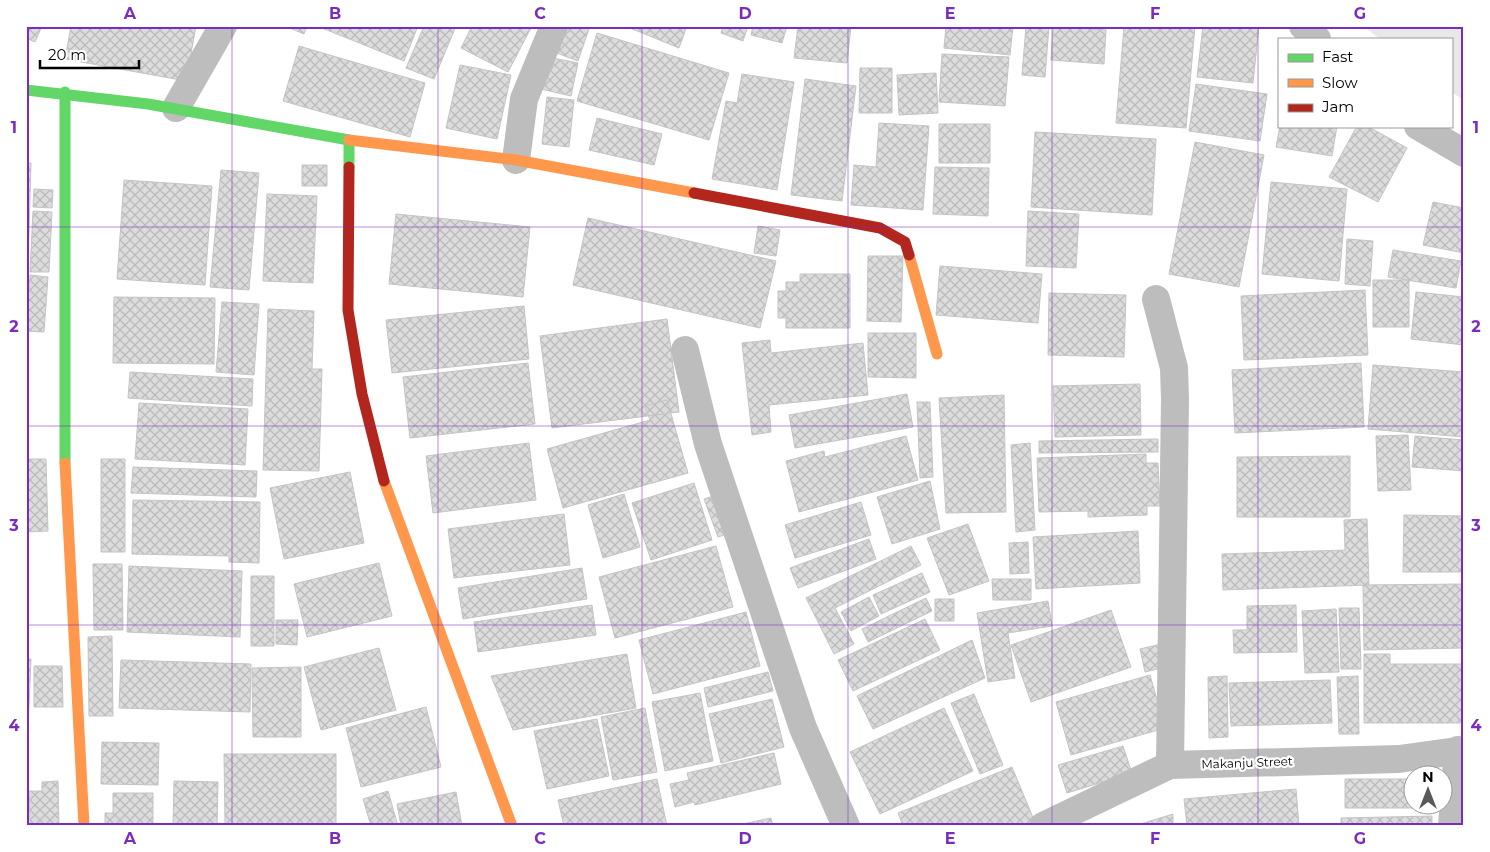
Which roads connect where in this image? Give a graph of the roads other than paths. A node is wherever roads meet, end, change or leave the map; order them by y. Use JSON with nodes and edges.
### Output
{"nodes":[{"id":1,"x":223,"y":26,"type":"edge"},
{"id":2,"x":554,"y":26,"type":"edge"},
{"id":3,"x":1304,"y":26,"type":"edge"},
{"id":4,"x":1316,"y":38,"type":"edge"},
{"id":5,"x":26,"y":90,"type":"edge"},
{"id":6,"x":65,"y":92,"type":"junction"},
{"id":7,"x":176,"y":108,"type":"junction"},
{"id":8,"x":1421,"y":128,"type":"edge"},
{"id":9,"x":349,"y":140,"type":"junction"},
{"id":10,"x":1464,"y":153,"type":"edge"},
{"id":11,"x":516,"y":160,"type":"junction"},
{"id":12,"x":1156,"y":299,"type":"dead end"},
{"id":13,"x":685,"y":350,"type":"dead end"},
{"id":14,"x":937,"y":354,"type":"dead end"},
{"id":15,"x":1461,"y":750,"type":"edge"},
{"id":16,"x":1170,"y":765,"type":"junction"},
{"id":17,"x":1056,"y":823,"type":"edge"},
{"id":18,"x":84,"y":826,"type":"edge"},
{"id":19,"x":512,"y":826,"type":"edge"},
{"id":20,"x":846,"y":826,"type":"edge"},
{"id":21,"x":1452,"y":826,"type":"edge"}],
"edges":[{"from":1,"to":7,"type":"street"},
{"from":2,"to":11,"type":"street"},
{"from":3,"to":4,"type":"street"},
{"from":5,"to":6,"type":"street"},
{"from":6,"to":7,"type":"street"},
{"from":6,"to":18,"type":"street"},
{"from":7,"to":9,"type":"street"},
{"from":8,"to":10,"type":"street"},
{"from":9,"to":11,"type":"street"},
{"from":9,"to":19,"type":"street"},
{"from":11,"to":14,"type":"street"},
{"from":12,"to":16,"type":"street"},
{"from":13,"to":20,"type":"street"},
{"from":15,"to":16,"type":"street","name":"Makanju Street"},
{"from":15,"to":21,"type":"street"},
{"from":16,"to":17,"type":"street","name":"Makanju Street"}]}
